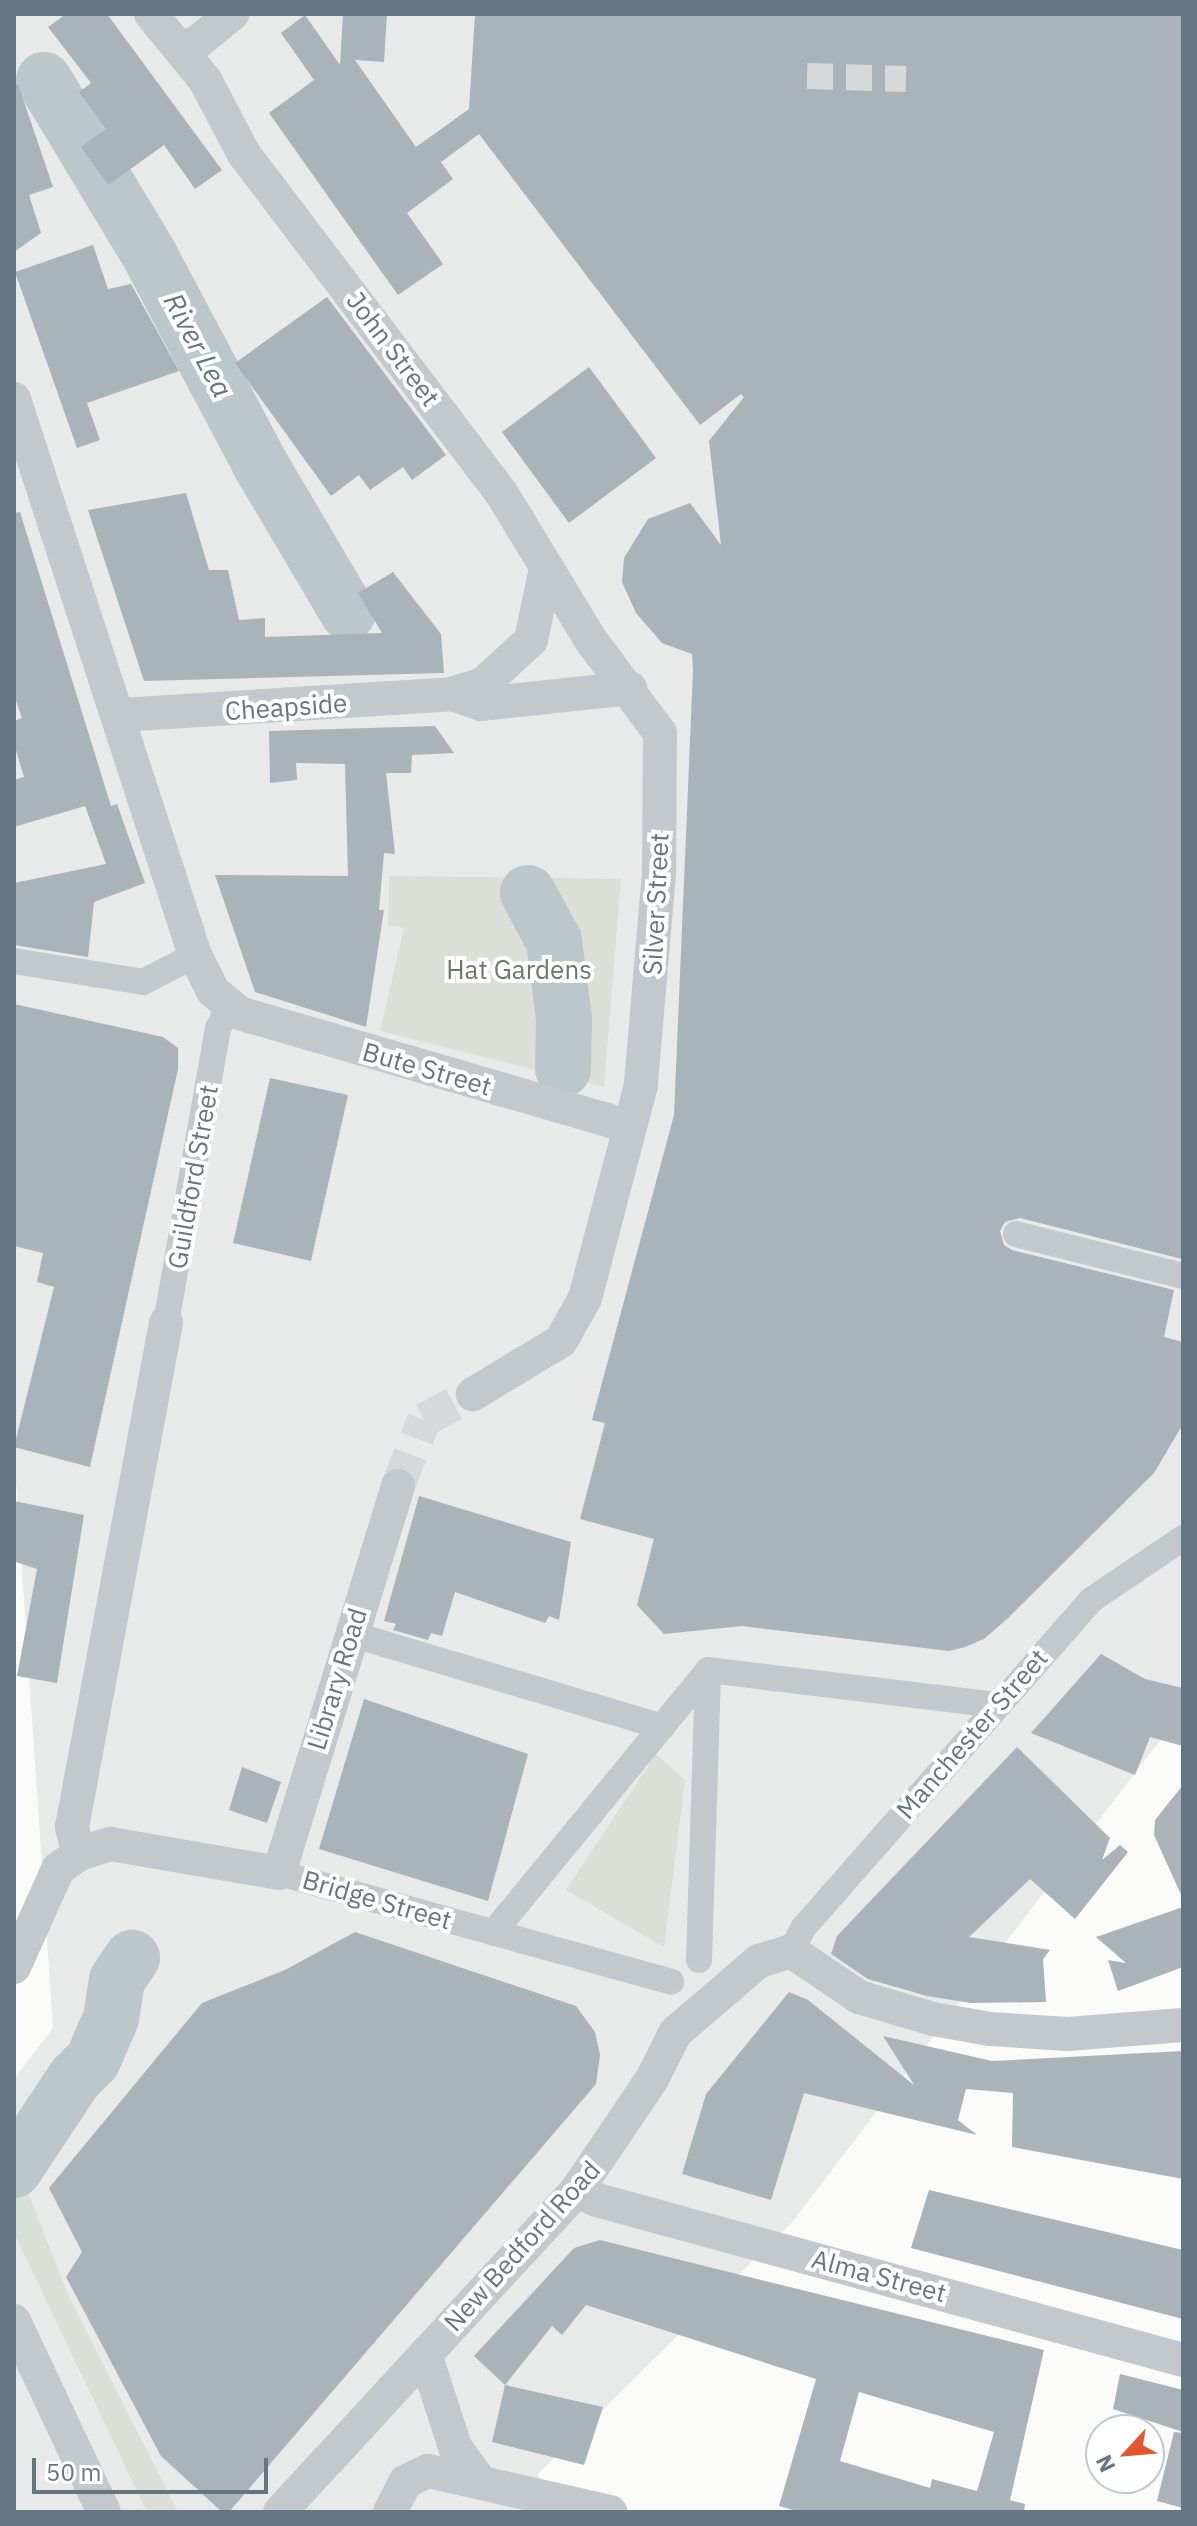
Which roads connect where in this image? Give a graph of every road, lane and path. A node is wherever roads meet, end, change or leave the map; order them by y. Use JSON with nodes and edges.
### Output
{"nodes":[{"id":1,"x":151,"y":14,"type":"edge"},
{"id":2,"x":232,"y":14,"type":"edge"},
{"id":3,"x":180,"y":46,"type":"junction"},
{"id":4,"x":14,"y":399,"type":"edge"},
{"id":5,"x":546,"y":568,"type":"junction"},
{"id":6,"x":630,"y":688,"type":"junction"},
{"id":7,"x":451,"y":694,"type":"junction"},
{"id":8,"x":121,"y":715,"type":"junction"},
{"id":9,"x":195,"y":955,"type":"junction"},
{"id":10,"x":14,"y":961,"type":"edge"},
{"id":11,"x":228,"y":1007,"type":"junction"},
{"id":12,"x":627,"y":1126,"type":"junction"},
{"id":13,"x":1016,"y":1234,"type":"dead end"},
{"id":14,"x":1183,"y":1276,"type":"edge"},
{"id":15,"x":166,"y":1323,"type":"joint"},
{"id":16,"x":473,"y":1394,"type":"tunnel mouth"},
{"id":17,"x":398,"y":1486,"type":"tunnel mouth"},
{"id":18,"x":1181,"y":1544,"type":"edge"},
{"id":19,"x":351,"y":1634,"type":"junction"},
{"id":20,"x":708,"y":1670,"type":"junction"},
{"id":21,"x":996,"y":1705,"type":"junction"},
{"id":22,"x":662,"y":1727,"type":"junction"},
{"id":23,"x":79,"y":1854,"type":"junction"},
{"id":24,"x":279,"y":1873,"type":"junction"},
{"id":25,"x":493,"y":1933,"type":"junction"},
{"id":26,"x":791,"y":1951,"type":"junction"},
{"id":27,"x":699,"y":1960,"type":"dead end"},
{"id":28,"x":14,"y":1967,"type":"edge"},
{"id":29,"x":671,"y":1982,"type":"dead end"},
{"id":30,"x":1183,"y":2025,"type":"edge"},
{"id":31,"x":577,"y":2190,"type":"junction"},
{"id":32,"x":14,"y":2321,"type":"edge"},
{"id":33,"x":425,"y":2354,"type":"junction"},
{"id":34,"x":1183,"y":2360,"type":"edge"},
{"id":35,"x":478,"y":2479,"type":"junction"},
{"id":36,"x":104,"y":2512,"type":"edge"},
{"id":37,"x":280,"y":2512,"type":"edge"},
{"id":38,"x":390,"y":2512,"type":"edge"},
{"id":39,"x":610,"y":2512,"type":"edge"}],
"edges":[{"from":1,"to":3,"type":"street","name":"John Street"},
{"from":2,"to":3,"type":"street"},
{"from":3,"to":5,"type":"street","name":"John Street"},
{"from":4,"to":8,"type":"street"},
{"from":5,"to":6,"type":"street","name":"John Street"},
{"from":5,"to":7,"type":"street"},
{"from":6,"to":7,"type":"street"},
{"from":6,"to":12,"type":"street","name":"Silver Street"},
{"from":7,"to":8,"type":"street","name":"Cheapside"},
{"from":8,"to":9,"type":"street"},
{"from":9,"to":10,"type":"street"},
{"from":9,"to":11,"type":"street"},
{"from":11,"to":12,"type":"street","name":"Bute Street"},
{"from":11,"to":15,"type":"street","name":"Guildford Street"},
{"from":12,"to":16,"type":"street"},
{"from":13,"to":14,"type":"street"},
{"from":15,"to":23,"type":"street","name":"Guildford Street"},
{"from":17,"to":19,"type":"street","name":"Library Road"},
{"from":18,"to":21,"type":"street","name":"Manchester Street"},
{"from":19,"to":22,"type":"street"},
{"from":19,"to":24,"type":"street","name":"Library Road"},
{"from":20,"to":21,"type":"street"},
{"from":20,"to":22,"type":"street"},
{"from":20,"to":27,"type":"street"},
{"from":21,"to":26,"type":"street","name":"Manchester Street"},
{"from":22,"to":25,"type":"street"},
{"from":23,"to":24,"type":"street","name":"Bridge Street"},
{"from":23,"to":28,"type":"street"},
{"from":24,"to":25,"type":"street","name":"Bridge Street"},
{"from":25,"to":29,"type":"street","name":"Bridge Street"},
{"from":26,"to":30,"type":"street"},
{"from":26,"to":31,"type":"street","name":"New Bedford Road"},
{"from":31,"to":33,"type":"street","name":"New Bedford Road"},
{"from":31,"to":34,"type":"street","name":"Alma Street"},
{"from":32,"to":36,"type":"street"},
{"from":33,"to":35,"type":"street"},
{"from":33,"to":37,"type":"street","name":"New Bedford Road"},
{"from":35,"to":38,"type":"street"},
{"from":35,"to":39,"type":"street"}]}
